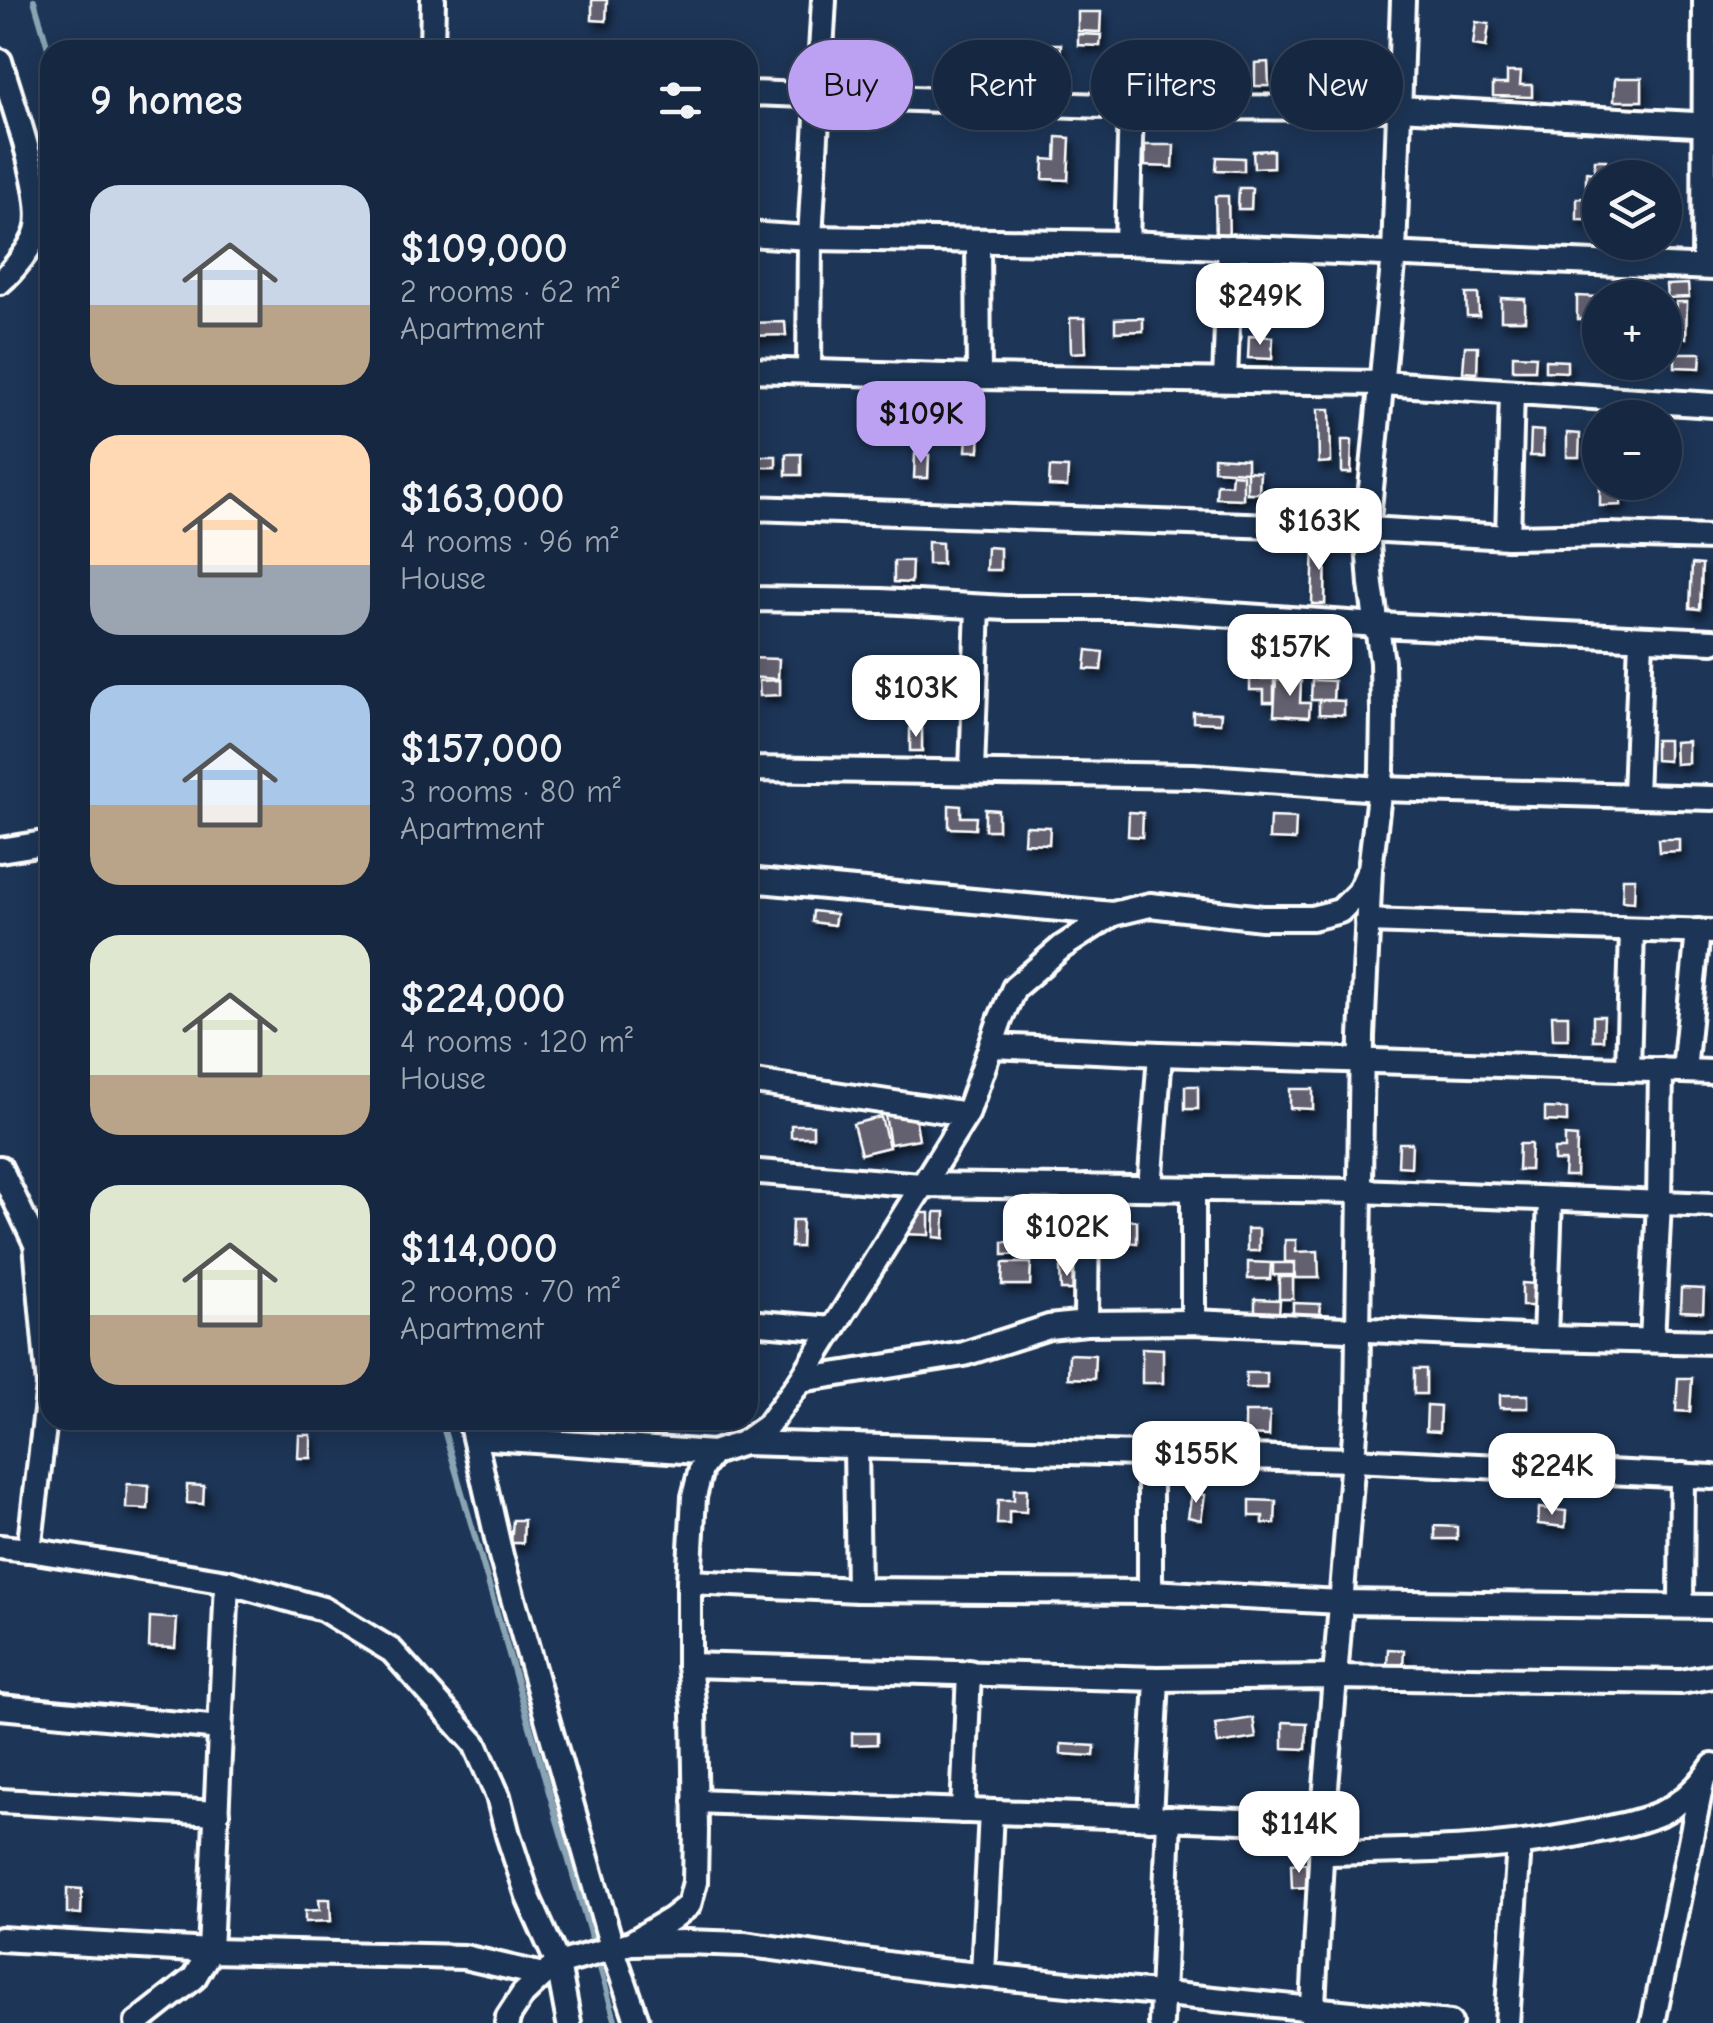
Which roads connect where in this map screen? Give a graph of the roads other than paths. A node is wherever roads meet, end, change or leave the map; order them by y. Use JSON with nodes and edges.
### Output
{"nodes":[{"id":1,"x":433,"y":0,"type":"edge"},
{"id":2,"x":824,"y":0,"type":"edge"},
{"id":3,"x":1402,"y":0,"type":"edge"},
{"id":4,"x":1706,"y":0,"type":"edge"},
{"id":5,"x":432,"y":40,"type":"edge"},
{"id":6,"x":822,"y":40,"type":"edge"},
{"id":7,"x":1401,"y":40,"type":"edge"},
{"id":8,"x":0,"y":61,"type":"edge"},
{"id":9,"x":758,"y":93,"type":"edge"},
{"id":10,"x":788,"y":94,"type":"edge"},
{"id":11,"x":913,"y":98,"type":"edge"},
{"id":12,"x":1091,"y":105,"type":"edge"},
{"id":13,"x":1403,"y":108,"type":"edge"},
{"id":14,"x":1709,"y":124,"type":"edge"},
{"id":15,"x":817,"y":130,"type":"edge"},
{"id":16,"x":1131,"y":130,"type":"edge"},
{"id":17,"x":1397,"y":130,"type":"edge"},
{"id":18,"x":758,"y":235,"type":"edge"},
{"id":19,"x":810,"y":238,"type":"junction"},
{"id":20,"x":978,"y":241,"type":"junction"},
{"id":21,"x":1127,"y":243,"type":"junction"},
{"id":22,"x":1230,"y":248,"type":"junction"},
{"id":23,"x":1394,"y":254,"type":"junction"},
{"id":24,"x":1709,"y":267,"type":"edge"},
{"id":25,"x":0,"y":282,"type":"edge"},
{"id":26,"x":758,"y":370,"type":"edge"},
{"id":27,"x":809,"y":371,"type":"junction"},
{"id":28,"x":979,"y":377,"type":"junction"},
{"id":29,"x":1225,"y":380,"type":"junction"},
{"id":30,"x":1383,"y":382,"type":"junction"},
{"id":31,"x":1512,"y":392,"type":"junction"},
{"id":32,"x":1713,"y":405,"type":"edge"},
{"id":33,"x":758,"y":508,"type":"edge"},
{"id":34,"x":1367,"y":529,"type":"junction"},
{"id":35,"x":1508,"y":537,"type":"junction"},
{"id":36,"x":1713,"y":538,"type":"edge"},
{"id":37,"x":758,"y":599,"type":"edge"},
{"id":38,"x":978,"y":607,"type":"junction"},
{"id":39,"x":1378,"y":625,"type":"junction"},
{"id":40,"x":1641,"y":639,"type":"junction"},
{"id":41,"x":1713,"y":641,"type":"edge"},
{"id":42,"x":758,"y":769,"type":"edge"},
{"id":43,"x":972,"y":770,"type":"junction"},
{"id":44,"x":1380,"y":789,"type":"junction"},
{"id":45,"x":1635,"y":795,"type":"junction"},
{"id":46,"x":1713,"y":798,"type":"edge"},
{"id":47,"x":40,"y":844,"type":"edge"},
{"id":48,"x":0,"y":850,"type":"edge"},
{"id":49,"x":1370,"y":869,"type":"junction"},
{"id":50,"x":758,"y":881,"type":"edge"},
{"id":51,"x":1113,"y":914,"type":"junction"},
{"id":52,"x":1367,"y":921,"type":"junction"},
{"id":53,"x":1632,"y":931,"type":"junction"},
{"id":54,"x":1706,"y":932,"type":"edge"},
{"id":55,"x":992,"y":1046,"type":"junction"},
{"id":56,"x":1160,"y":1054,"type":"junction"},
{"id":57,"x":1362,"y":1060,"type":"junction"},
{"id":58,"x":1628,"y":1068,"type":"junction"},
{"id":59,"x":1672,"y":1070,"type":"junction"},
{"id":60,"x":1713,"y":1072,"type":"edge"},
{"id":61,"x":758,"y":1083,"type":"edge"},
{"id":62,"x":966,"y":1114,"type":"junction"},
{"id":63,"x":0,"y":1168,"type":"edge"},
{"id":64,"x":758,"y":1172,"type":"edge"},
{"id":65,"x":920,"y":1185,"type":"junction"},
{"id":66,"x":1088,"y":1187,"type":"junction"},
{"id":67,"x":1150,"y":1188,"type":"junction"},
{"id":68,"x":1193,"y":1189,"type":"junction"},
{"id":69,"x":1360,"y":1191,"type":"junction"},
{"id":70,"x":1550,"y":1199,"type":"junction"},
{"id":71,"x":1659,"y":1204,"type":"junction"},
{"id":72,"x":1713,"y":1205,"type":"edge"},
{"id":73,"x":40,"y":1288,"type":"edge"},
{"id":74,"x":1193,"y":1322,"type":"junction"},
{"id":75,"x":758,"y":1323,"type":"edge"},
{"id":76,"x":1086,"y":1324,"type":"junction"},
{"id":77,"x":833,"y":1329,"type":"junction"},
{"id":78,"x":1357,"y":1331,"type":"junction"},
{"id":79,"x":1546,"y":1338,"type":"junction"},
{"id":80,"x":1652,"y":1340,"type":"junction"},
{"id":81,"x":1713,"y":1342,"type":"edge"},
{"id":82,"x":801,"y":1380,"type":"junction"},
{"id":83,"x":43,"y":1430,"type":"edge"},
{"id":84,"x":473,"y":1430,"type":"edge"},
{"id":85,"x":483,"y":1430,"type":"edge"},
{"id":86,"x":744,"y":1443,"type":"junction"},
{"id":87,"x":856,"y":1446,"type":"junction"},
{"id":88,"x":713,"y":1453,"type":"junction"},
{"id":89,"x":1150,"y":1454,"type":"junction"},
{"id":90,"x":1353,"y":1460,"type":"junction"},
{"id":91,"x":1682,"y":1475,"type":"junction"},
{"id":92,"x":1713,"y":1476,"type":"edge"},
{"id":93,"x":0,"y":1548,"type":"edge"},
{"id":94,"x":28,"y":1550,"type":"junction"},
{"id":95,"x":227,"y":1582,"type":"junction"},
{"id":96,"x":688,"y":1582,"type":"junction"},
{"id":97,"x":858,"y":1590,"type":"junction"},
{"id":98,"x":1150,"y":1592,"type":"junction"},
{"id":99,"x":1341,"y":1602,"type":"junction"},
{"id":100,"x":1681,"y":1606,"type":"junction"},
{"id":101,"x":1713,"y":1606,"type":"edge"},
{"id":102,"x":689,"y":1665,"type":"junction"},
{"id":103,"x":969,"y":1672,"type":"junction"},
{"id":104,"x":1713,"y":1676,"type":"edge"},
{"id":105,"x":1335,"y":1677,"type":"junction"},
{"id":106,"x":1157,"y":1679,"type":"junction"},
{"id":107,"x":0,"y":1707,"type":"edge"},
{"id":108,"x":220,"y":1728,"type":"junction"},
{"id":109,"x":1707,"y":1775,"type":"edge"},
{"id":110,"x":0,"y":1800,"type":"edge"},
{"id":111,"x":695,"y":1801,"type":"junction"},
{"id":112,"x":963,"y":1811,"type":"junction"},
{"id":113,"x":991,"y":1812,"type":"junction"},
{"id":114,"x":216,"y":1814,"type":"junction"},
{"id":115,"x":1160,"y":1818,"type":"junction"},
{"id":116,"x":1323,"y":1824,"type":"junction"},
{"id":117,"x":1520,"y":1844,"type":"junction"},
{"id":118,"x":1322,"y":1854,"type":"junction"},
{"id":119,"x":0,"y":1939,"type":"edge"},
{"id":120,"x":621,"y":1945,"type":"junction"},
{"id":121,"x":210,"y":1951,"type":"junction"},
{"id":122,"x":551,"y":1970,"type":"junction"},
{"id":123,"x":984,"y":1974,"type":"junction"},
{"id":124,"x":1162,"y":1995,"type":"junction"},
{"id":125,"x":1312,"y":2016,"type":"edge"},
{"id":126,"x":137,"y":2023,"type":"edge"},
{"id":127,"x":507,"y":2023,"type":"edge"},
{"id":128,"x":570,"y":2023,"type":"edge"},
{"id":129,"x":638,"y":2023,"type":"edge"},
{"id":130,"x":1162,"y":2023,"type":"edge"},
{"id":131,"x":1450,"y":2023,"type":"edge"},
{"id":132,"x":1507,"y":2023,"type":"edge"},
{"id":133,"x":1652,"y":2023,"type":"edge"}],
"edges":[{"from":1,"to":5,"type":"street"},
{"from":2,"to":6,"type":"street"},
{"from":3,"to":7,"type":"street"},
{"from":4,"to":14,"type":"street"},
{"from":8,"to":25,"type":"street"},
{"from":9,"to":10,"type":"street"},
{"from":11,"to":12,"type":"street"},
{"from":13,"to":14,"type":"street"},
{"from":14,"to":24,"type":"street"},
{"from":15,"to":19,"type":"street"},
{"from":16,"to":21,"type":"street"},
{"from":17,"to":23,"type":"street"},
{"from":18,"to":19,"type":"street"},
{"from":19,"to":20,"type":"street"},
{"from":19,"to":27,"type":"street"},
{"from":20,"to":21,"type":"street"},
{"from":20,"to":28,"type":"street"},
{"from":21,"to":22,"type":"street"},
{"from":22,"to":23,"type":"street"},
{"from":22,"to":29,"type":"street"},
{"from":23,"to":24,"type":"street"},
{"from":23,"to":30,"type":"street"},
{"from":26,"to":27,"type":"street"},
{"from":27,"to":28,"type":"street"},
{"from":28,"to":29,"type":"street"},
{"from":29,"to":30,"type":"street"},
{"from":30,"to":31,"type":"street"},
{"from":30,"to":34,"type":"street"},
{"from":31,"to":32,"type":"street"},
{"from":31,"to":35,"type":"street"},
{"from":33,"to":34,"type":"street"},
{"from":34,"to":35,"type":"street"},
{"from":34,"to":39,"type":"street"},
{"from":35,"to":36,"type":"street"},
{"from":37,"to":38,"type":"street"},
{"from":38,"to":39,"type":"street"},
{"from":38,"to":43,"type":"street"},
{"from":39,"to":40,"type":"street"},
{"from":39,"to":44,"type":"street"},
{"from":40,"to":41,"type":"street"},
{"from":40,"to":45,"type":"street"},
{"from":42,"to":43,"type":"street"},
{"from":43,"to":44,"type":"street"},
{"from":44,"to":45,"type":"street"},
{"from":44,"to":49,"type":"street"},
{"from":45,"to":46,"type":"street"},
{"from":47,"to":48,"type":"street"},
{"from":49,"to":51,"type":"street"},
{"from":49,"to":52,"type":"street"},
{"from":50,"to":51,"type":"street"},
{"from":51,"to":55,"type":"street"},
{"from":52,"to":53,"type":"street"},
{"from":52,"to":57,"type":"street"},
{"from":53,"to":54,"type":"street"},
{"from":53,"to":58,"type":"street"},
{"from":54,"to":59,"type":"street"},
{"from":55,"to":56,"type":"street"},
{"from":55,"to":62,"type":"street"},
{"from":56,"to":57,"type":"street"},
{"from":56,"to":67,"type":"street"},
{"from":57,"to":58,"type":"street"},
{"from":57,"to":69,"type":"street"},
{"from":58,"to":59,"type":"street"},
{"from":59,"to":60,"type":"street"},
{"from":59,"to":71,"type":"street"},
{"from":61,"to":62,"type":"street"},
{"from":62,"to":65,"type":"street"},
{"from":63,"to":73,"type":"street"},
{"from":64,"to":65,"type":"street"},
{"from":65,"to":66,"type":"street"},
{"from":65,"to":77,"type":"street"},
{"from":66,"to":67,"type":"street"},
{"from":66,"to":76,"type":"street"},
{"from":67,"to":68,"type":"street"},
{"from":68,"to":69,"type":"street"},
{"from":68,"to":74,"type":"street"},
{"from":69,"to":70,"type":"street"},
{"from":69,"to":78,"type":"street"},
{"from":70,"to":71,"type":"street"},
{"from":70,"to":79,"type":"street"},
{"from":71,"to":72,"type":"street"},
{"from":71,"to":80,"type":"street"},
{"from":74,"to":76,"type":"street"},
{"from":74,"to":78,"type":"street"},
{"from":75,"to":77,"type":"street"},
{"from":76,"to":82,"type":"street"},
{"from":77,"to":82,"type":"street"},
{"from":78,"to":79,"type":"street"},
{"from":78,"to":90,"type":"street"},
{"from":79,"to":80,"type":"street"},
{"from":80,"to":81,"type":"street"},
{"from":82,"to":86,"type":"street"},
{"from":83,"to":94,"type":"street"},
{"from":84,"to":120,"type":"street"},
{"from":85,"to":88,"type":"street"},
{"from":86,"to":87,"type":"street"},
{"from":86,"to":88,"type":"street"},
{"from":87,"to":89,"type":"street"},
{"from":87,"to":97,"type":"street"},
{"from":88,"to":96,"type":"street"},
{"from":89,"to":90,"type":"street"},
{"from":89,"to":98,"type":"street"},
{"from":90,"to":91,"type":"street"},
{"from":90,"to":99,"type":"street"},
{"from":91,"to":92,"type":"street"},
{"from":91,"to":100,"type":"street"},
{"from":93,"to":94,"type":"street"},
{"from":94,"to":95,"type":"street"},
{"from":95,"to":108,"type":"street"},
{"from":95,"to":122,"type":"street"},
{"from":96,"to":97,"type":"street"},
{"from":96,"to":102,"type":"street"},
{"from":97,"to":98,"type":"street"},
{"from":98,"to":99,"type":"street"},
{"from":99,"to":100,"type":"street"},
{"from":99,"to":105,"type":"street"},
{"from":100,"to":101,"type":"street"},
{"from":102,"to":103,"type":"street"},
{"from":102,"to":111,"type":"street"},
{"from":103,"to":106,"type":"street"},
{"from":103,"to":112,"type":"street"},
{"from":104,"to":105,"type":"street"},
{"from":105,"to":106,"type":"street"},
{"from":105,"to":116,"type":"street"},
{"from":106,"to":115,"type":"street"},
{"from":107,"to":108,"type":"street"},
{"from":108,"to":114,"type":"street"},
{"from":109,"to":117,"type":"street"},
{"from":109,"to":133,"type":"street"},
{"from":110,"to":114,"type":"street"},
{"from":111,"to":112,"type":"street"},
{"from":111,"to":120,"type":"street"},
{"from":112,"to":113,"type":"street"},
{"from":113,"to":115,"type":"street"},
{"from":113,"to":123,"type":"street"},
{"from":114,"to":121,"type":"street"},
{"from":115,"to":116,"type":"street"},
{"from":115,"to":124,"type":"street"},
{"from":116,"to":118,"type":"street"},
{"from":117,"to":118,"type":"street"},
{"from":117,"to":132,"type":"street"},
{"from":118,"to":125,"type":"street"},
{"from":119,"to":121,"type":"street"},
{"from":120,"to":122,"type":"street"},
{"from":120,"to":123,"type":"street"},
{"from":120,"to":129,"type":"street"},
{"from":121,"to":122,"type":"street"},
{"from":121,"to":126,"type":"street"},
{"from":122,"to":127,"type":"street"},
{"from":122,"to":128,"type":"street"},
{"from":123,"to":124,"type":"street"},
{"from":124,"to":125,"type":"street"},
{"from":124,"to":130,"type":"street"},
{"from":125,"to":131,"type":"street"}]}
